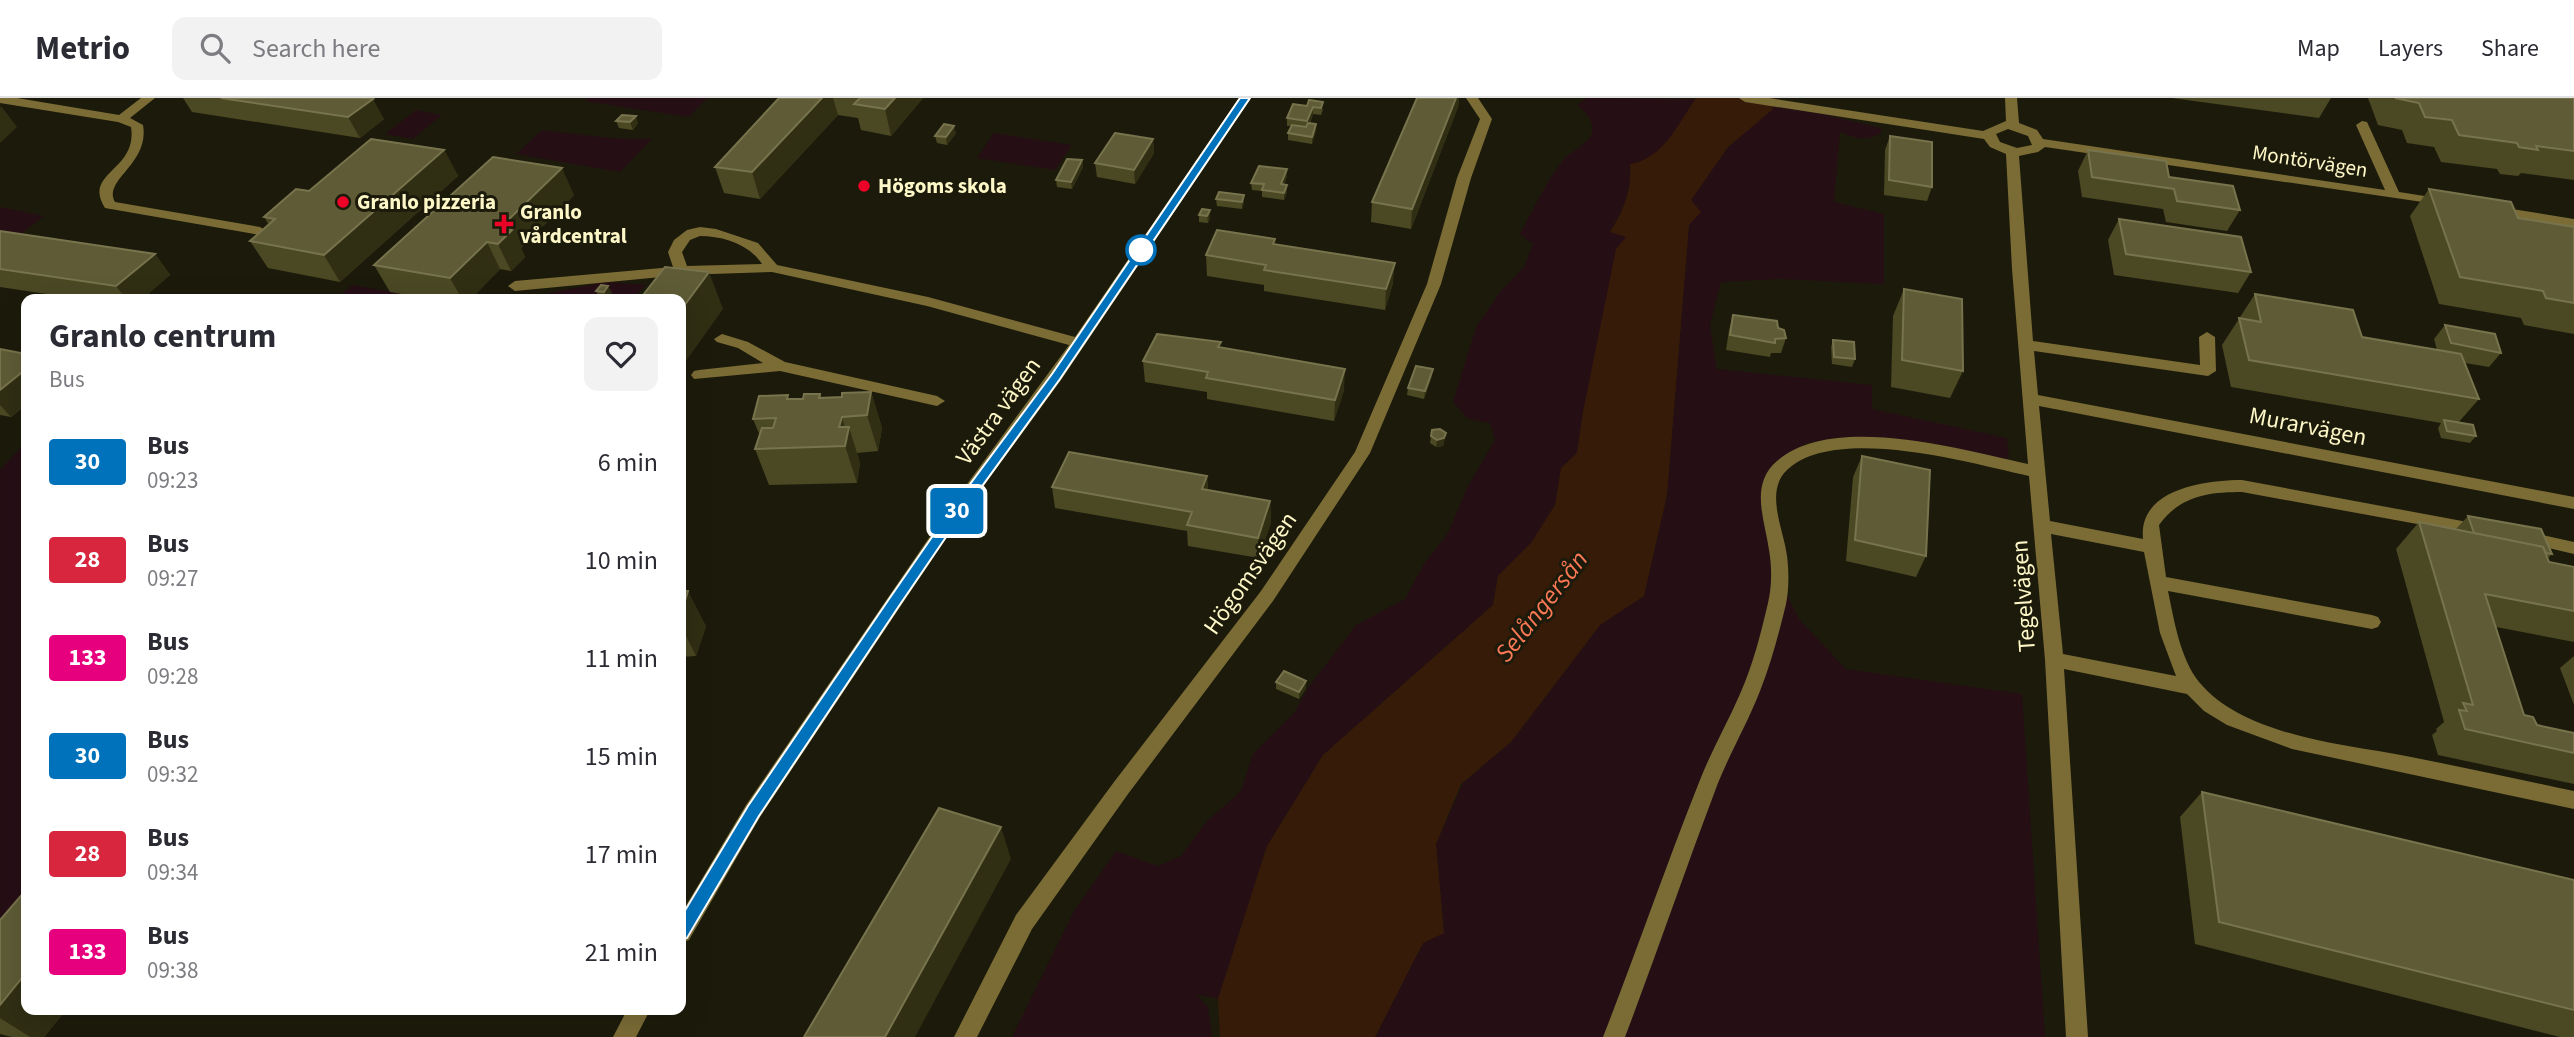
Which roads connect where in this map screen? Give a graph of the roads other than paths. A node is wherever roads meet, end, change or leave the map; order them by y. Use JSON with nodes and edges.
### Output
{"nodes":[{"id":1,"x":149,"y":98,"type":"edge"},
{"id":2,"x":1245,"y":98,"type":"edge"},
{"id":3,"x":1472,"y":98,"type":"edge"},
{"id":4,"x":1745,"y":98,"type":"edge"},
{"id":5,"x":2011,"y":98,"type":"edge"},
{"id":6,"x":0,"y":99,"type":"edge"},
{"id":7,"x":121,"y":118,"type":"junction"},
{"id":8,"x":2362,"y":125,"type":"dead end"},
{"id":9,"x":2013,"y":126,"type":"junction"},
{"id":10,"x":1989,"y":136,"type":"junction"},
{"id":11,"x":2040,"y":142,"type":"junction"},
{"id":12,"x":2012,"y":152,"type":"junction"},
{"id":13,"x":2394,"y":195,"type":"junction"},
{"id":14,"x":2458,"y":205,"type":"edge"},
{"id":15,"x":2484,"y":209,"type":"edge"},
{"id":16,"x":2574,"y":223,"type":"edge"},
{"id":17,"x":260,"y":231,"type":"edge"},
{"id":18,"x":772,"y":268,"type":"junction"},
{"id":19,"x":682,"y":271,"type":"junction"},
{"id":20,"x":515,"y":286,"type":"dead end"},
{"id":21,"x":2207,"y":337,"type":"dead end"},
{"id":22,"x":722,"y":339,"type":"dead end"},
{"id":23,"x":1078,"y":343,"type":"junction"},
{"id":24,"x":2027,"y":345,"type":"junction"},
{"id":25,"x":780,"y":366,"type":"junction"},
{"id":26,"x":699,"y":375,"type":"dead end"},
{"id":27,"x":2032,"y":399,"type":"junction"},
{"id":28,"x":937,"y":401,"type":"dead end"},
{"id":29,"x":2038,"y":472,"type":"junction"},
{"id":30,"x":2574,"y":502,"type":"edge"},
{"id":31,"x":2044,"y":526,"type":"junction"},
{"id":32,"x":2152,"y":547,"type":"junction"},
{"id":33,"x":2574,"y":548,"type":"edge"},
{"id":34,"x":2160,"y":583,"type":"junction"},
{"id":35,"x":2372,"y":622,"type":"dead end"},
{"id":36,"x":2054,"y":660,"type":"junction"},
{"id":37,"x":2191,"y":687,"type":"junction"},
{"id":38,"x":2574,"y":800,"type":"edge"},
{"id":39,"x":686,"y":925,"type":"edge"},
{"id":40,"x":636,"y":1015,"type":"edge"},
{"id":41,"x":624,"y":1037,"type":"edge"},
{"id":42,"x":965,"y":1037,"type":"edge"},
{"id":43,"x":1614,"y":1037,"type":"edge"},
{"id":44,"x":2077,"y":1037,"type":"edge"}],
"edges":[{"from":1,"to":7,"type":"street"},
{"from":2,"to":23,"type":"street","name":"Västra vägen"},
{"from":3,"to":42,"type":"street","name":"Högomsvägen"},
{"from":4,"to":10,"type":"street"},
{"from":5,"to":9,"type":"street"},
{"from":6,"to":7,"type":"street"},
{"from":7,"to":17,"type":"street"},
{"from":8,"to":13,"type":"street"},
{"from":9,"to":10,"type":"street"},
{"from":9,"to":11,"type":"street"},
{"from":10,"to":12,"type":"street"},
{"from":11,"to":12,"type":"street"},
{"from":11,"to":13,"type":"street","name":"Montörvägen"},
{"from":12,"to":24,"type":"street","name":"Tegelvägen"},
{"from":13,"to":14,"type":"street","name":"Montörvägen"},
{"from":15,"to":16,"type":"street"},
{"from":18,"to":19,"type":"street"},
{"from":18,"to":19,"type":"street"},
{"from":18,"to":23,"type":"street"},
{"from":19,"to":20,"type":"street"},
{"from":21,"to":24,"type":"street"},
{"from":22,"to":25,"type":"street"},
{"from":23,"to":39,"type":"street","name":"Västra vägen"},
{"from":24,"to":27,"type":"street","name":"Tegelvägen"},
{"from":25,"to":26,"type":"street"},
{"from":25,"to":28,"type":"street"},
{"from":27,"to":29,"type":"street","name":"Tegelvägen"},
{"from":27,"to":30,"type":"street","name":"Murarvägen"},
{"from":29,"to":31,"type":"street","name":"Tegelvägen"},
{"from":29,"to":43,"type":"street"},
{"from":31,"to":32,"type":"street"},
{"from":31,"to":36,"type":"street","name":"Tegelvägen"},
{"from":32,"to":33,"type":"street"},
{"from":32,"to":34,"type":"street"},
{"from":34,"to":35,"type":"street"},
{"from":34,"to":37,"type":"street"},
{"from":36,"to":37,"type":"street"},
{"from":36,"to":44,"type":"street","name":"Tegelvägen"},
{"from":37,"to":38,"type":"street"},
{"from":40,"to":41,"type":"street"}]}
